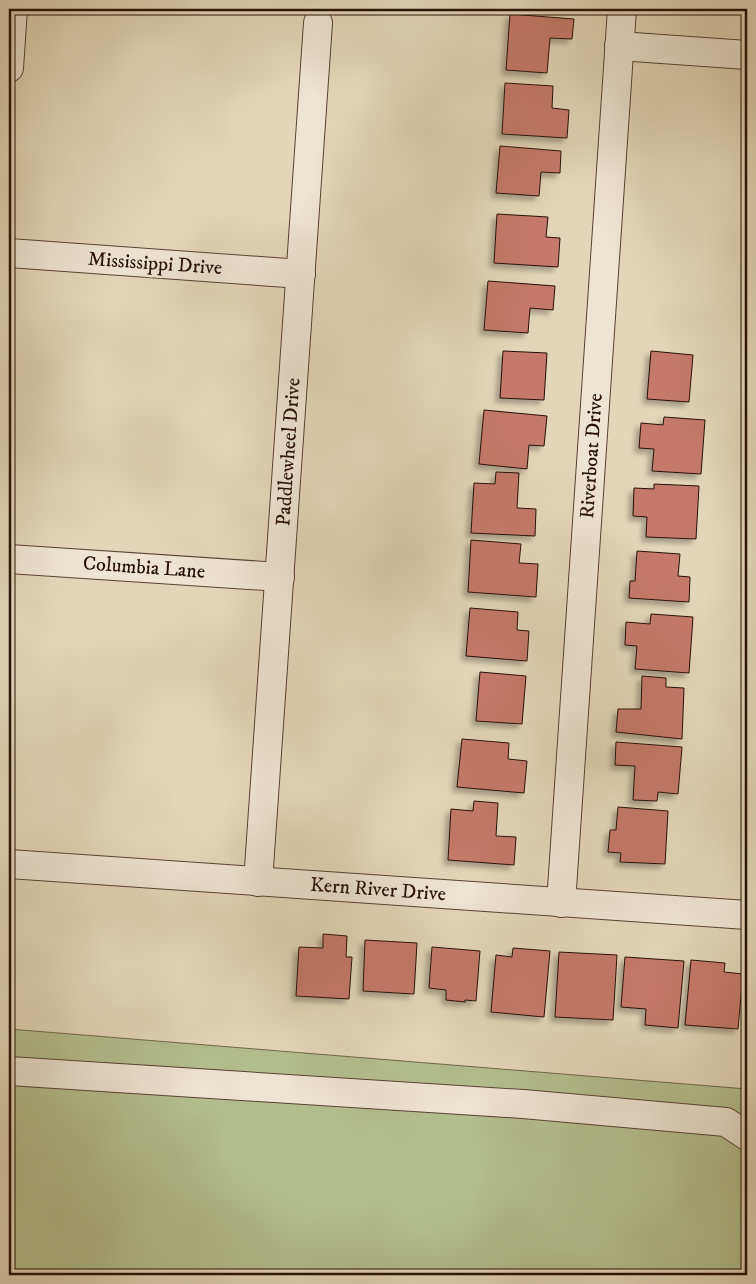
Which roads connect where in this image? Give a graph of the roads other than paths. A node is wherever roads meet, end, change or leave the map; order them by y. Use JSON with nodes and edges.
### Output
{"nodes":[{"id":1,"x":13,"y":9,"type":"edge"},
{"id":2,"x":622,"y":9,"type":"edge"},
{"id":3,"x":318,"y":23,"type":"dead end"},
{"id":4,"x":619,"y":46,"type":"junction"},
{"id":5,"x":747,"y":55,"type":"edge"},
{"id":6,"x":9,"y":68,"type":"edge"},
{"id":7,"x":9,"y":253,"type":"edge"},
{"id":8,"x":301,"y":274,"type":"junction"},
{"id":9,"x":9,"y":559,"type":"edge"},
{"id":10,"x":280,"y":577,"type":"junction"},
{"id":11,"x":9,"y":864,"type":"edge"},
{"id":12,"x":258,"y":882,"type":"junction"},
{"id":13,"x":561,"y":903,"type":"junction"},
{"id":14,"x":747,"y":915,"type":"edge"},
{"id":15,"x":9,"y":1071,"type":"edge"},
{"id":16,"x":747,"y":1136,"type":"edge"}],
"edges":[{"from":1,"to":6,"type":"street"},
{"from":2,"to":4,"type":"street","name":"Riverboat Drive"},
{"from":3,"to":8,"type":"street","name":"Paddlewheel Drive"},
{"from":4,"to":5,"type":"street"},
{"from":4,"to":13,"type":"street","name":"Riverboat Drive"},
{"from":7,"to":8,"type":"street","name":"Mississippi Drive"},
{"from":8,"to":10,"type":"street","name":"Paddlewheel Drive"},
{"from":9,"to":10,"type":"street","name":"Columbia Lane"},
{"from":10,"to":12,"type":"street","name":"Paddlewheel Drive"},
{"from":11,"to":12,"type":"street","name":"Kern River Drive"},
{"from":12,"to":13,"type":"street","name":"Kern River Drive"},
{"from":13,"to":14,"type":"street","name":"Kern River Drive"},
{"from":15,"to":16,"type":"street"}]}
